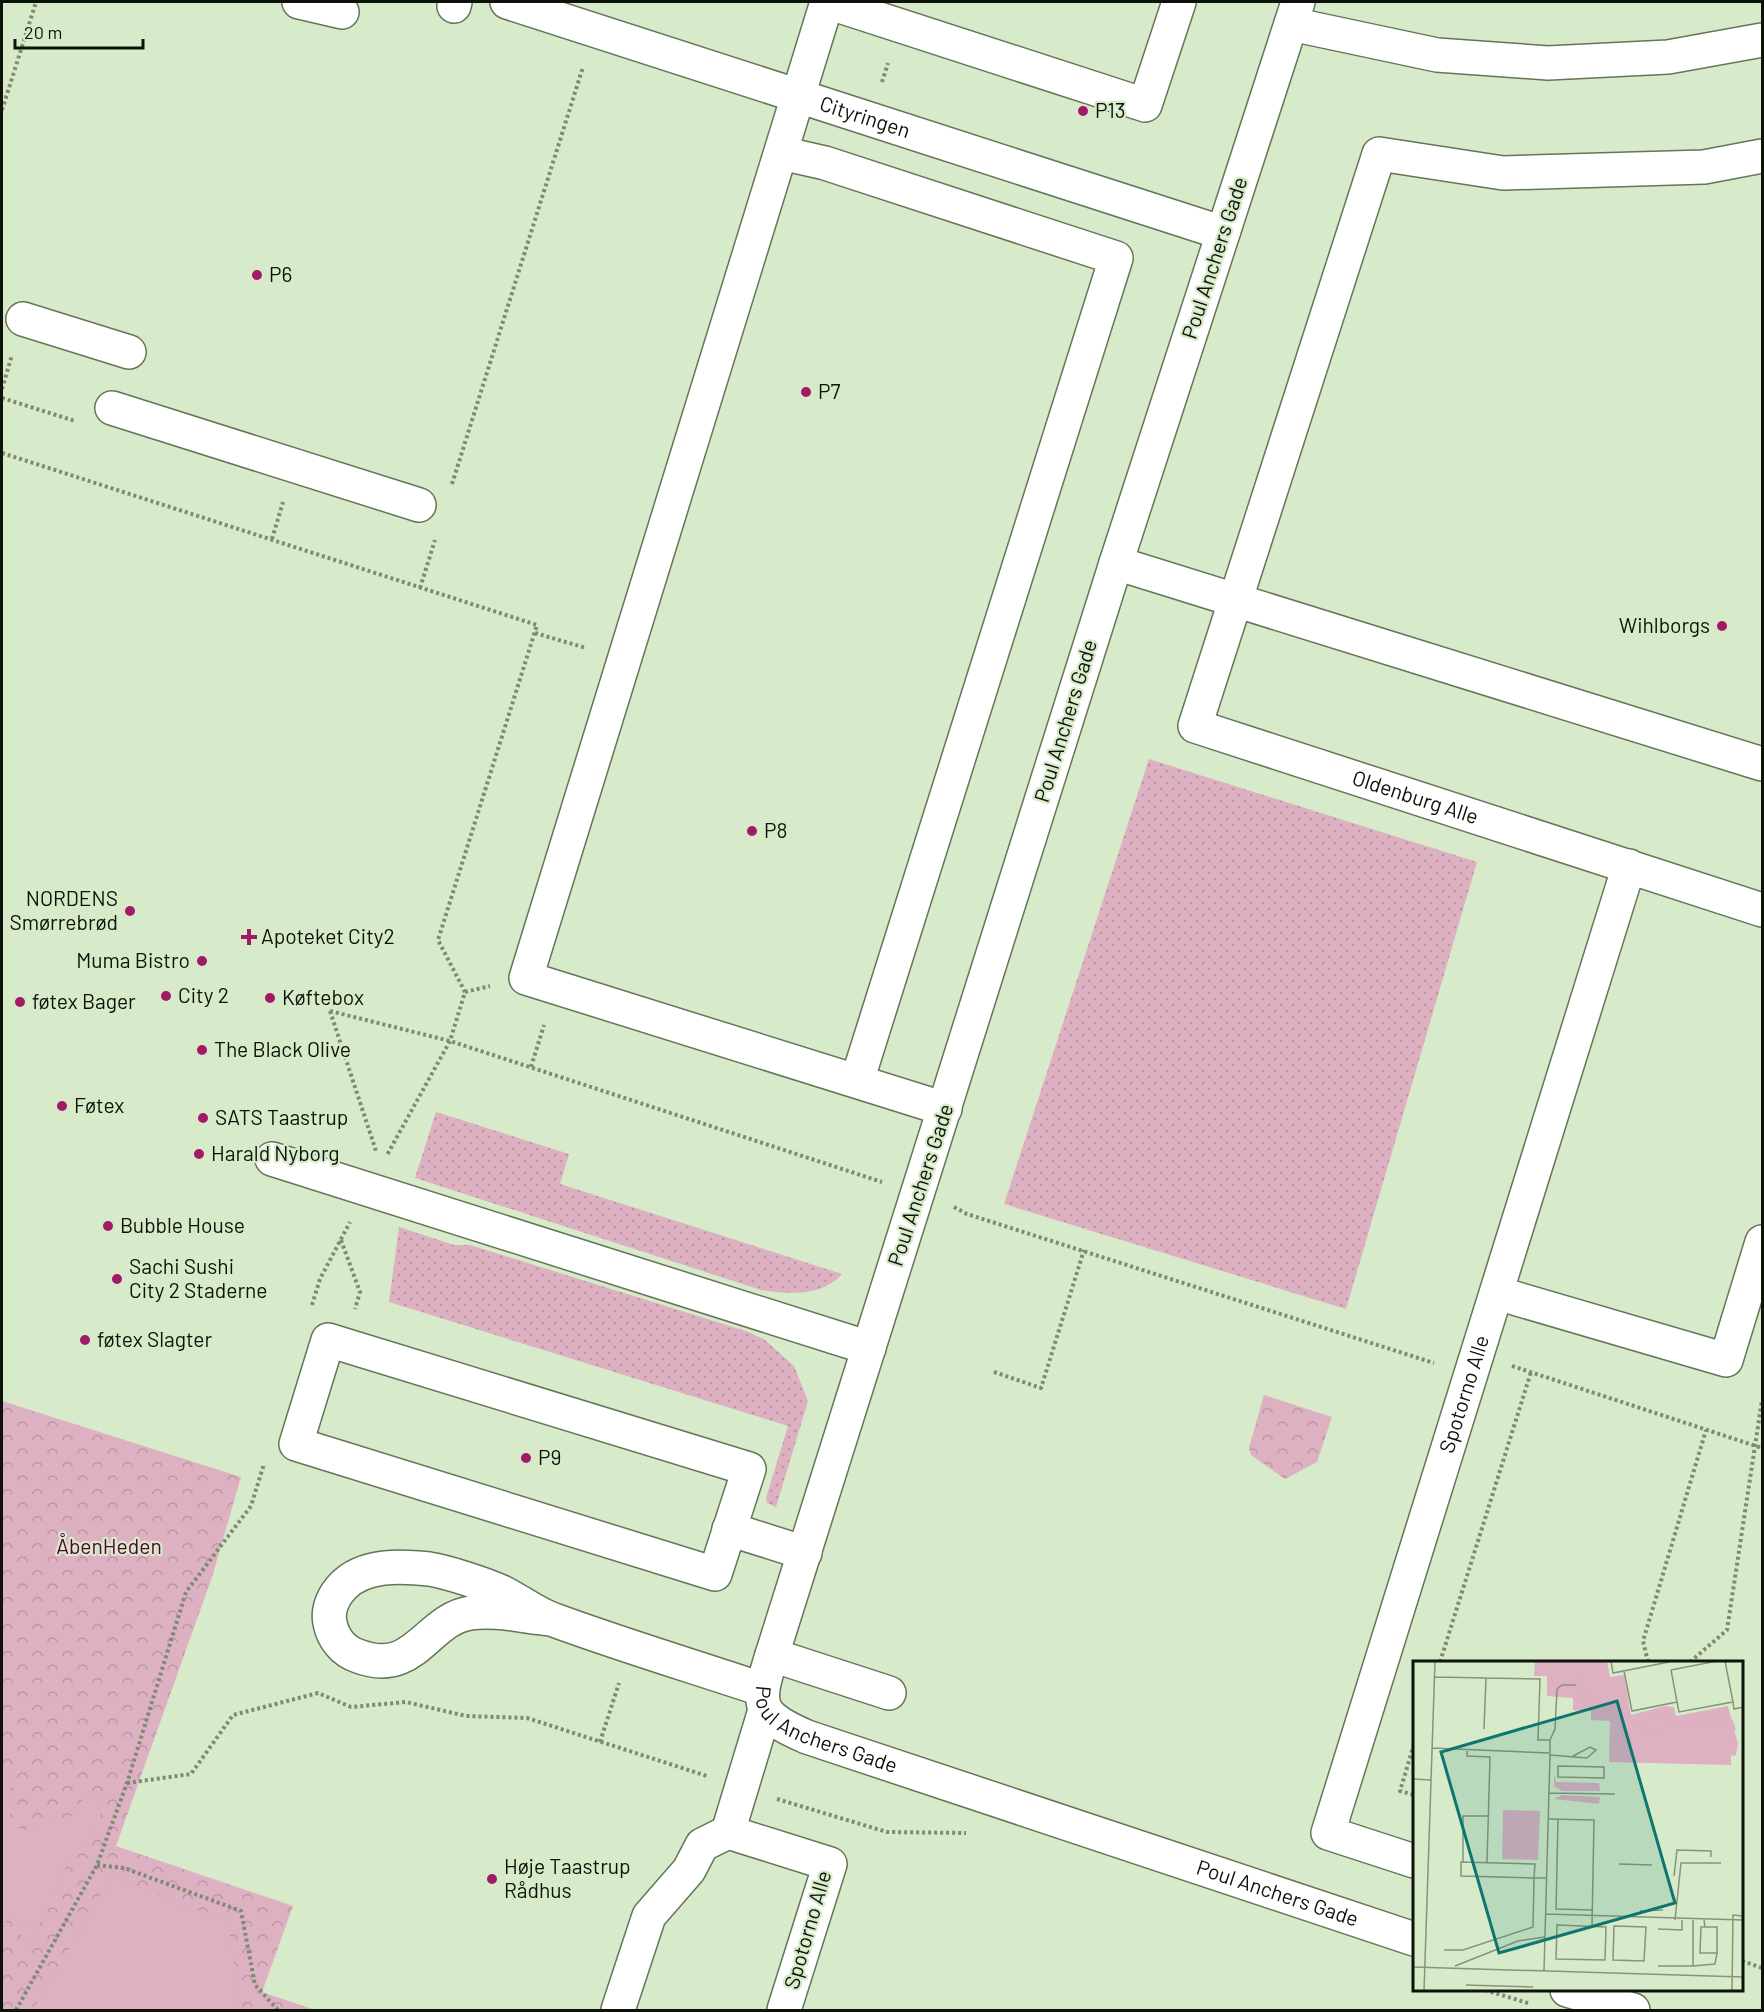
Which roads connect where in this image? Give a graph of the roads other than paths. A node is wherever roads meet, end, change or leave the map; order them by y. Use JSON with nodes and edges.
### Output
{"nodes":[{"id":1,"x":299,"y":2,"type":"edge"},
{"id":2,"x":507,"y":2,"type":"edge"},
{"id":3,"x":827,"y":2,"type":"edge"},
{"id":4,"x":1179,"y":2,"type":"edge"},
{"id":5,"x":342,"y":12,"type":"dead end"},
{"id":6,"x":1295,"y":13,"type":"edge"},
{"id":7,"x":1762,"y":40,"type":"edge"},
{"id":8,"x":799,"y":95,"type":"junction"},
{"id":9,"x":781,"y":153,"type":"junction"},
{"id":10,"x":1762,"y":156,"type":"edge"},
{"id":11,"x":1223,"y":233,"type":"junction"},
{"id":12,"x":19,"y":332,"type":"road end"},
{"id":13,"x":129,"y":352,"type":"dead end"},
{"id":14,"x":112,"y":408,"type":"dead end"},
{"id":15,"x":428,"y":518,"type":"road end"},
{"id":16,"x":1116,"y":563,"type":"junction"},
{"id":17,"x":1234,"y":600,"type":"junction"},
{"id":18,"x":1762,"y":764,"type":"edge"},
{"id":19,"x":1629,"y":866,"type":"junction"},
{"id":20,"x":1762,"y":910,"type":"edge"},
{"id":21,"x":857,"y":1081,"type":"junction"},
{"id":22,"x":945,"y":1109,"type":"junction"},
{"id":23,"x":272,"y":1159,"type":"dead end"},
{"id":24,"x":1762,"y":1242,"type":"edge"},
{"id":25,"x":1497,"y":1293,"type":"junction"},
{"id":26,"x":869,"y":1348,"type":"junction"},
{"id":27,"x":733,"y":1519,"type":"junction"},
{"id":28,"x":808,"y":1542,"type":"junction"},
{"id":29,"x":551,"y":1619,"type":"junction"},
{"id":30,"x":772,"y":1655,"type":"junction"},
{"id":31,"x":889,"y":1693,"type":"dead end"},
{"id":32,"x":763,"y":1699,"type":"junction"},
{"id":33,"x":728,"y":1832,"type":"junction"},
{"id":34,"x":1413,"y":1861,"type":"edge"},
{"id":35,"x":1413,"y":1940,"type":"edge"},
{"id":36,"x":1555,"y":1998,"type":"edge"},
{"id":37,"x":618,"y":2010,"type":"edge"},
{"id":38,"x":784,"y":2010,"type":"edge"},
{"id":39,"x":1633,"y":2010,"type":"edge"}],
"edges":[{"from":1,"to":5,"type":"street"},
{"from":2,"to":8,"type":"street","name":"Cityringen"},
{"from":3,"to":4,"type":"street"},
{"from":3,"to":8,"type":"street"},
{"from":6,"to":7,"type":"street"},
{"from":6,"to":11,"type":"street","name":"Poul Anchers Gade"},
{"from":8,"to":9,"type":"street"},
{"from":8,"to":11,"type":"street","name":"Cityringen"},
{"from":9,"to":21,"type":"street"},
{"from":9,"to":21,"type":"street"},
{"from":10,"to":17,"type":"street"},
{"from":11,"to":16,"type":"street","name":"Poul Anchers Gade"},
{"from":12,"to":13,"type":"street"},
{"from":14,"to":15,"type":"street"},
{"from":16,"to":17,"type":"street"},
{"from":16,"to":22,"type":"street","name":"Poul Anchers Gade"},
{"from":17,"to":18,"type":"street"},
{"from":17,"to":19,"type":"street","name":"Oldenburg Alle"},
{"from":19,"to":20,"type":"street","name":"Oldenburg Alle"},
{"from":19,"to":25,"type":"street","name":"Spotorno Alle"},
{"from":21,"to":22,"type":"street"},
{"from":22,"to":26,"type":"street","name":"Poul Anchers Gade"},
{"from":23,"to":26,"type":"street"},
{"from":24,"to":25,"type":"street"},
{"from":25,"to":34,"type":"street","name":"Spotorno Alle"},
{"from":26,"to":28,"type":"street","name":"Poul Anchers Gade"},
{"from":27,"to":27,"type":"street"},
{"from":27,"to":28,"type":"street"},
{"from":28,"to":30,"type":"street","name":"Poul Anchers Gade"},
{"from":29,"to":29,"type":"street"},
{"from":29,"to":32,"type":"street"},
{"from":30,"to":31,"type":"street"},
{"from":30,"to":32,"type":"street","name":"Poul Anchers Gade"},
{"from":32,"to":33,"type":"street"},
{"from":32,"to":35,"type":"street","name":"Poul Anchers Gade"},
{"from":33,"to":37,"type":"street"},
{"from":33,"to":38,"type":"street","name":"Spotorno Alle"},
{"from":36,"to":39,"type":"street"}]}
